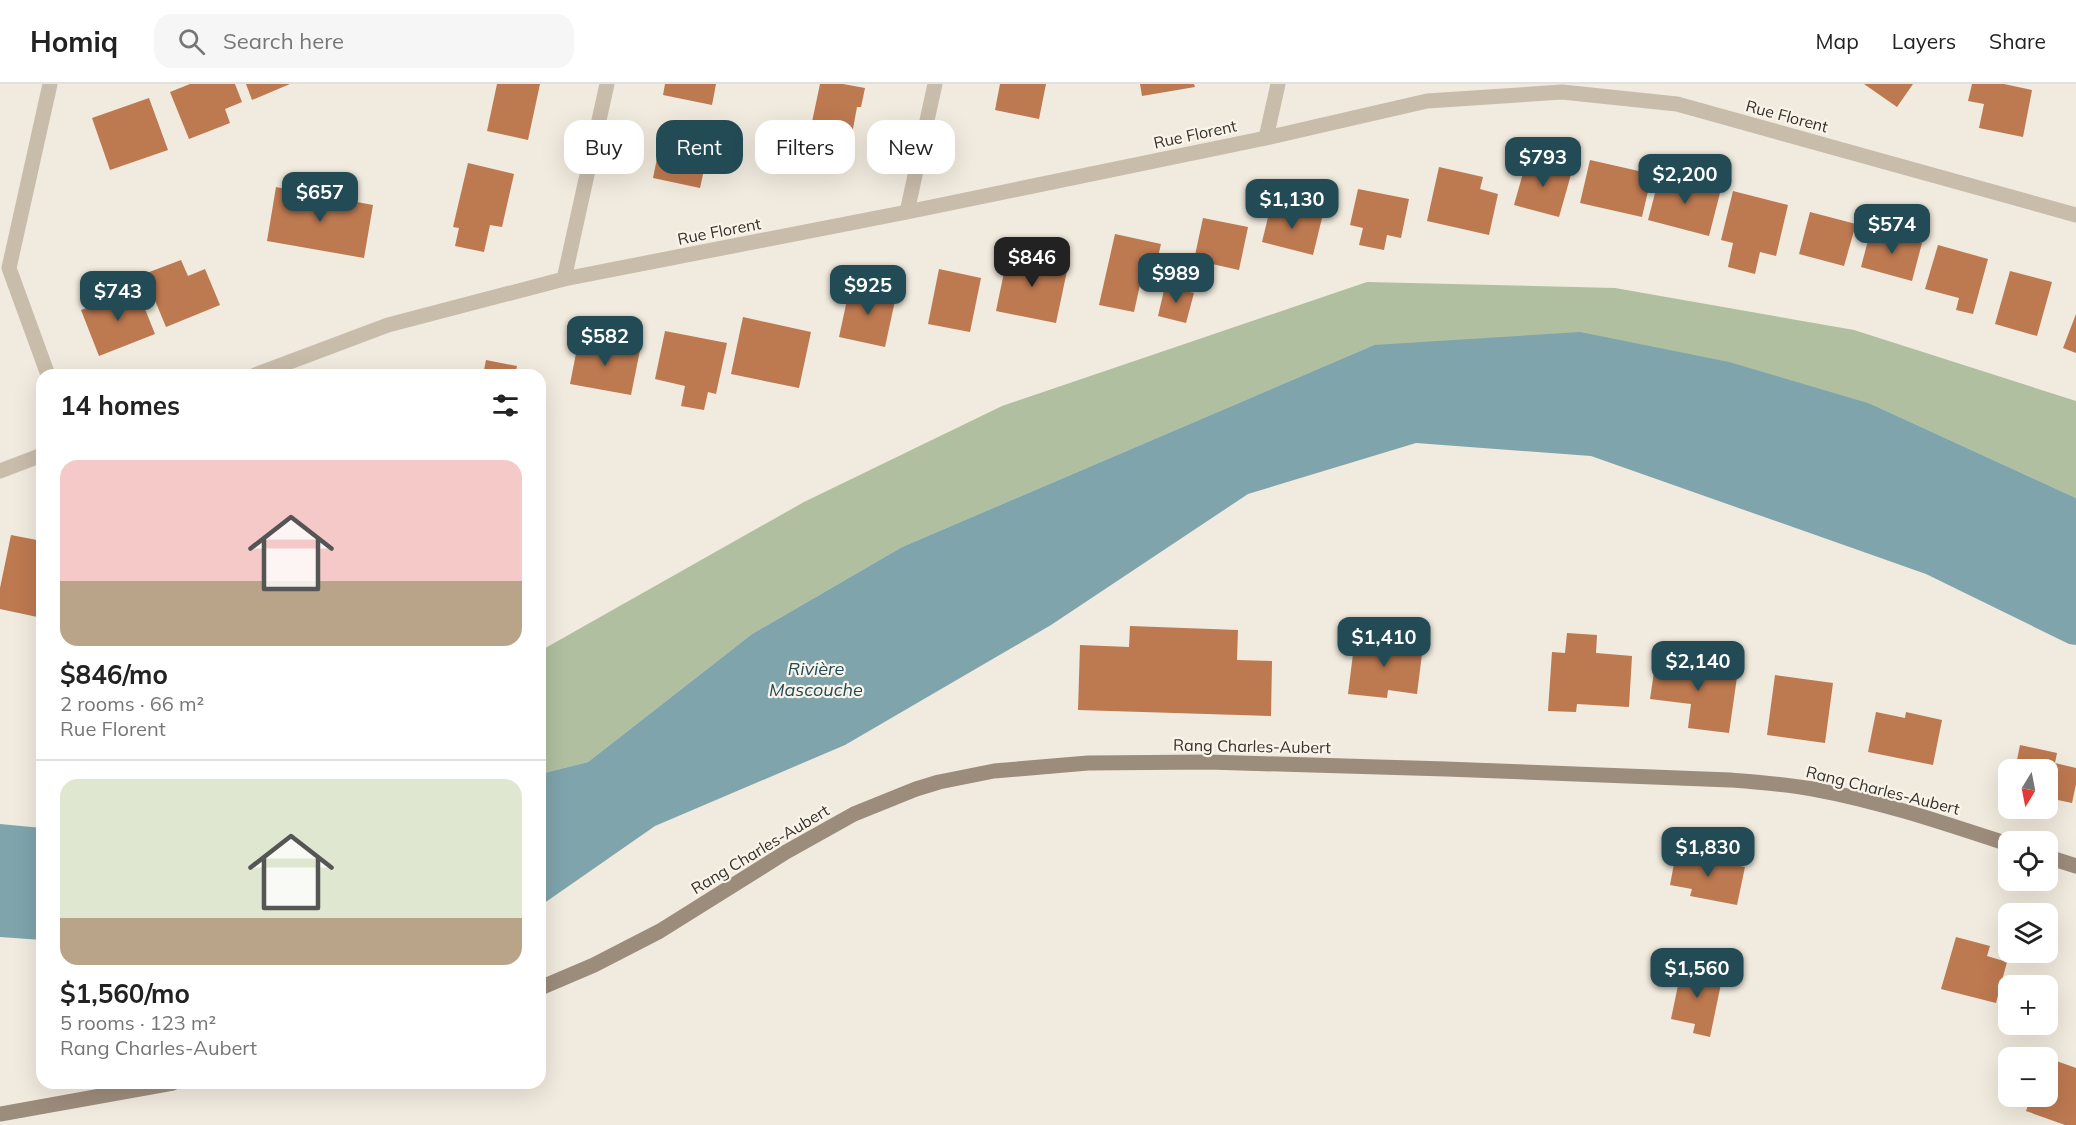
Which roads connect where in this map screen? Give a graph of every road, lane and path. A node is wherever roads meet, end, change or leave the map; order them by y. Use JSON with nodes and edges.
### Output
{"nodes":[{"id":1,"x":50,"y":84,"type":"edge"},
{"id":2,"x":607,"y":84,"type":"edge"},
{"id":3,"x":935,"y":84,"type":"edge"},
{"id":4,"x":1278,"y":84,"type":"edge"},
{"id":5,"x":1266,"y":138,"type":"junction"},
{"id":6,"x":2075,"y":211,"type":"edge"},
{"id":7,"x":907,"y":212,"type":"junction"},
{"id":8,"x":564,"y":279,"type":"junction"},
{"id":9,"x":46,"y":369,"type":"edge"},
{"id":10,"x":271,"y":369,"type":"edge"},
{"id":11,"x":36,"y":457,"type":"edge"},
{"id":12,"x":0,"y":471,"type":"edge"},
{"id":13,"x":1998,"y":841,"type":"edge"},
{"id":14,"x":2058,"y":860,"type":"edge"},
{"id":15,"x":2076,"y":866,"type":"edge"},
{"id":16,"x":546,"y":985,"type":"edge"},
{"id":17,"x":140,"y":1089,"type":"edge"},
{"id":18,"x":0,"y":1114,"type":"edge"}],
"edges":[{"from":1,"to":9,"type":"street"},
{"from":2,"to":8,"type":"street"},
{"from":3,"to":7,"type":"street"},
{"from":4,"to":5,"type":"street"},
{"from":5,"to":6,"type":"street","name":"Rue Florent"},
{"from":5,"to":7,"type":"street","name":"Rue Florent"},
{"from":7,"to":8,"type":"street","name":"Rue Florent"},
{"from":8,"to":10,"type":"street","name":"Rue Florent"},
{"from":11,"to":12,"type":"street"},
{"from":13,"to":16,"type":"street","name":"Rang Charles-Aubert"},
{"from":14,"to":15,"type":"street"},
{"from":17,"to":18,"type":"street"}]}
